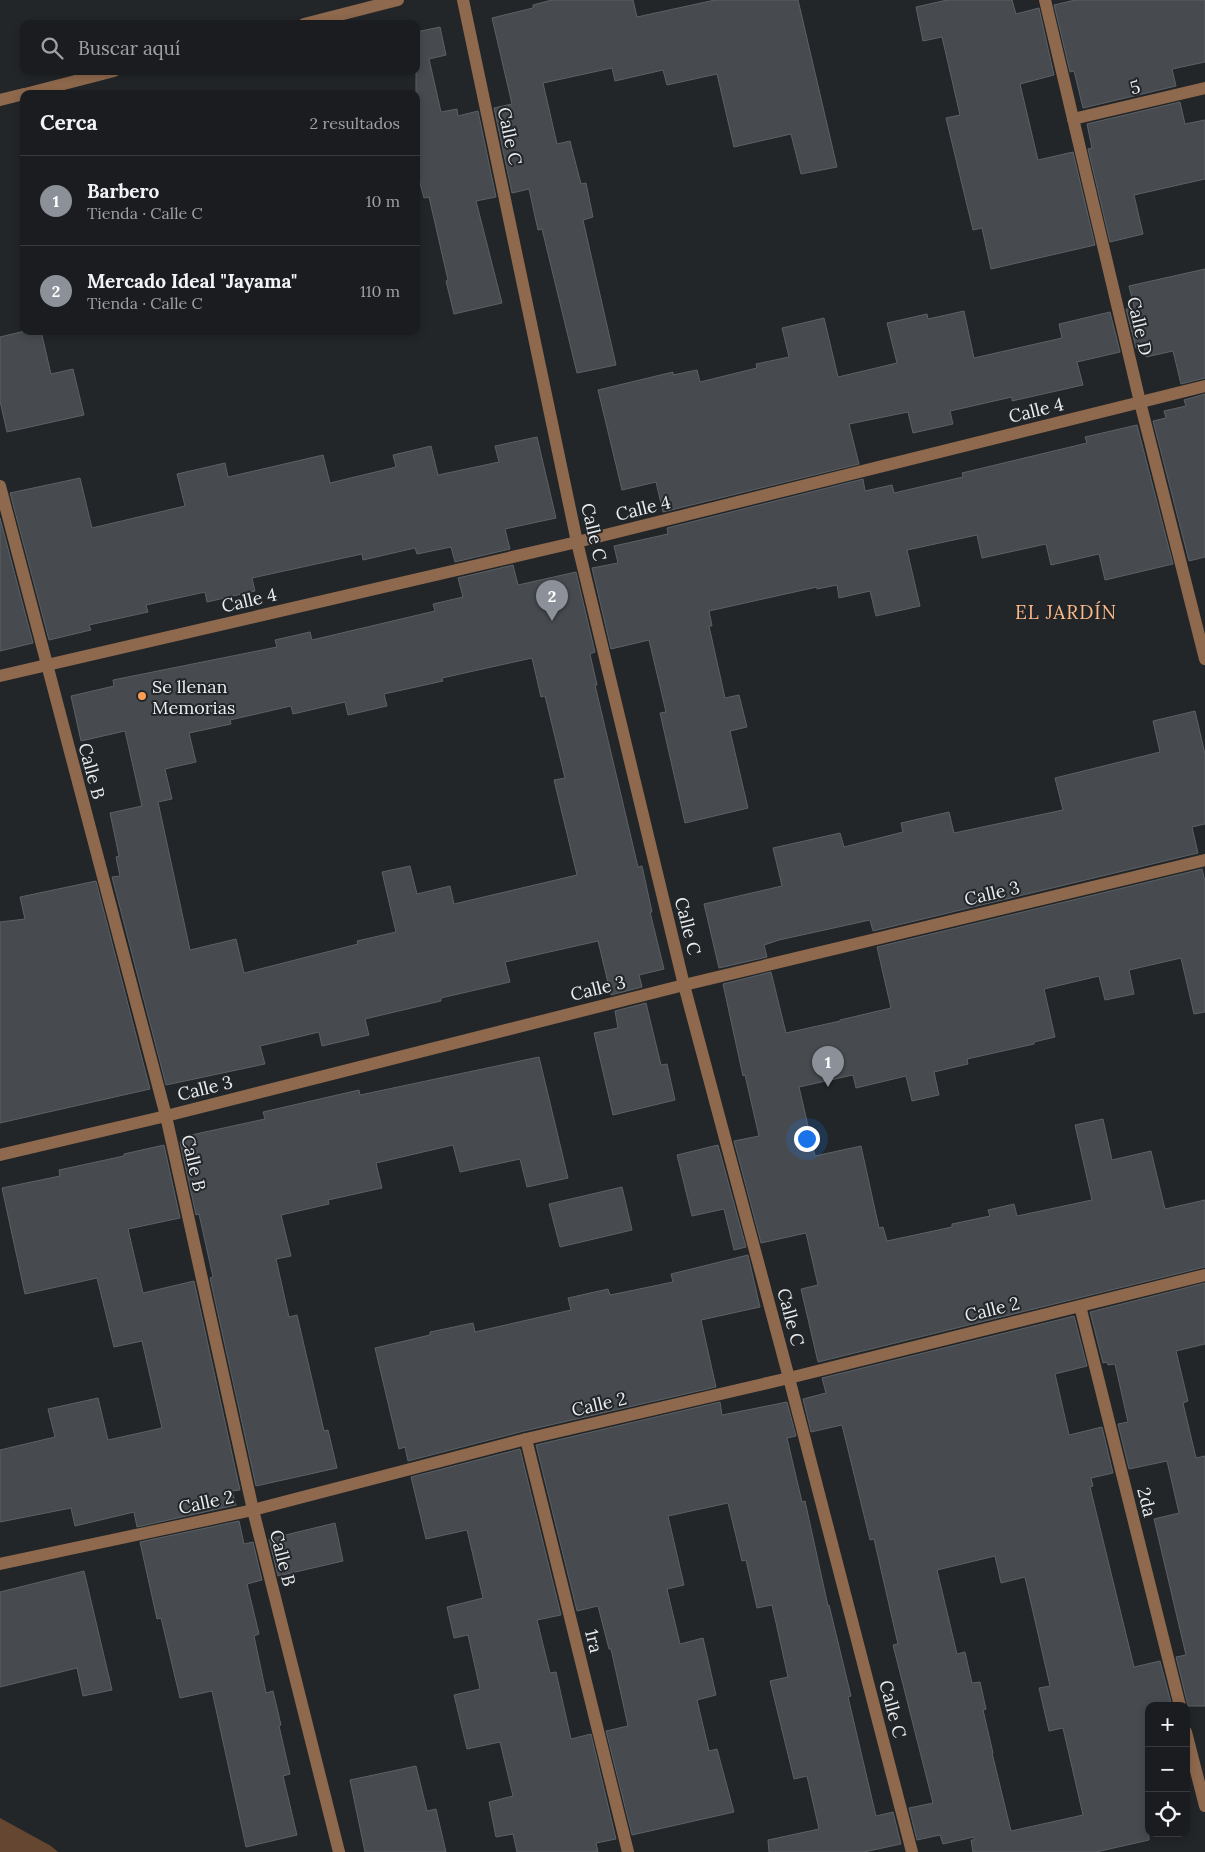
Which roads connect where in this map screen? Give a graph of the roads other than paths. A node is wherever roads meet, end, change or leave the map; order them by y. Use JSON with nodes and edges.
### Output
{"nodes":[{"id":1,"x":398,"y":0,"type":"edge"},
{"id":2,"x":463,"y":0,"type":"edge"},
{"id":3,"x":1045,"y":0,"type":"edge"},
{"id":4,"x":320,"y":20,"type":"edge"},
{"id":5,"x":98,"y":75,"type":"edge"},
{"id":6,"x":1205,"y":88,"type":"edge"},
{"id":7,"x":40,"y":90,"type":"edge"},
{"id":8,"x":20,"y":95,"type":"edge"},
{"id":9,"x":0,"y":100,"type":"edge"},
{"id":10,"x":1073,"y":119,"type":"junction"},
{"id":11,"x":1205,"y":386,"type":"edge"},
{"id":12,"x":1140,"y":402,"type":"junction"},
{"id":13,"x":0,"y":486,"type":"edge"},
{"id":14,"x":577,"y":542,"type":"junction"},
{"id":15,"x":1205,"y":659,"type":"edge"},
{"id":16,"x":46,"y":664,"type":"junction"},
{"id":17,"x":0,"y":676,"type":"edge"},
{"id":18,"x":1205,"y":860,"type":"edge"},
{"id":19,"x":684,"y":985,"type":"junction"},
{"id":20,"x":166,"y":1116,"type":"junction"},
{"id":21,"x":0,"y":1155,"type":"edge"},
{"id":22,"x":1205,"y":1275,"type":"edge"},
{"id":23,"x":1080,"y":1306,"type":"junction"},
{"id":24,"x":789,"y":1378,"type":"junction"},
{"id":25,"x":526,"y":1439,"type":"junction"},
{"id":26,"x":254,"y":1510,"type":"junction"},
{"id":27,"x":0,"y":1564,"type":"edge"},
{"id":28,"x":1179,"y":1702,"type":"edge"},
{"id":29,"x":1190,"y":1747,"type":"edge"},
{"id":30,"x":1205,"y":1806,"type":"edge"},
{"id":31,"x":339,"y":1852,"type":"edge"},
{"id":32,"x":628,"y":1852,"type":"edge"},
{"id":33,"x":912,"y":1852,"type":"edge"}],
"edges":[{"from":1,"to":4,"type":"street"},
{"from":2,"to":14,"type":"street","name":"Calle C"},
{"from":3,"to":10,"type":"street","name":"Calle D"},
{"from":5,"to":7,"type":"street"},
{"from":6,"to":10,"type":"street","name":"5"},
{"from":8,"to":9,"type":"street"},
{"from":10,"to":12,"type":"street","name":"Calle D"},
{"from":11,"to":12,"type":"street","name":"Calle 4"},
{"from":12,"to":14,"type":"street","name":"Calle 4"},
{"from":12,"to":15,"type":"street","name":"Calle D"},
{"from":13,"to":16,"type":"street","name":"Calle B"},
{"from":14,"to":16,"type":"street","name":"Calle 4"},
{"from":14,"to":19,"type":"street","name":"Calle C"},
{"from":16,"to":17,"type":"street","name":"Calle 4"},
{"from":16,"to":20,"type":"street","name":"Calle B"},
{"from":18,"to":19,"type":"street","name":"Calle 3"},
{"from":19,"to":20,"type":"street","name":"Calle 3"},
{"from":19,"to":24,"type":"street","name":"Calle C"},
{"from":20,"to":21,"type":"street","name":"Calle 3"},
{"from":20,"to":26,"type":"street","name":"Calle B"},
{"from":22,"to":23,"type":"street","name":"Calle 2"},
{"from":23,"to":24,"type":"street","name":"Calle 2"},
{"from":23,"to":28,"type":"street","name":"2da"},
{"from":24,"to":25,"type":"street","name":"Calle 2"},
{"from":24,"to":33,"type":"street","name":"Calle C"},
{"from":25,"to":26,"type":"street","name":"Calle 2"},
{"from":25,"to":32,"type":"street","name":"1ra"},
{"from":26,"to":27,"type":"street","name":"Calle 2"},
{"from":26,"to":31,"type":"street","name":"Calle B"},
{"from":29,"to":30,"type":"street"}]}
